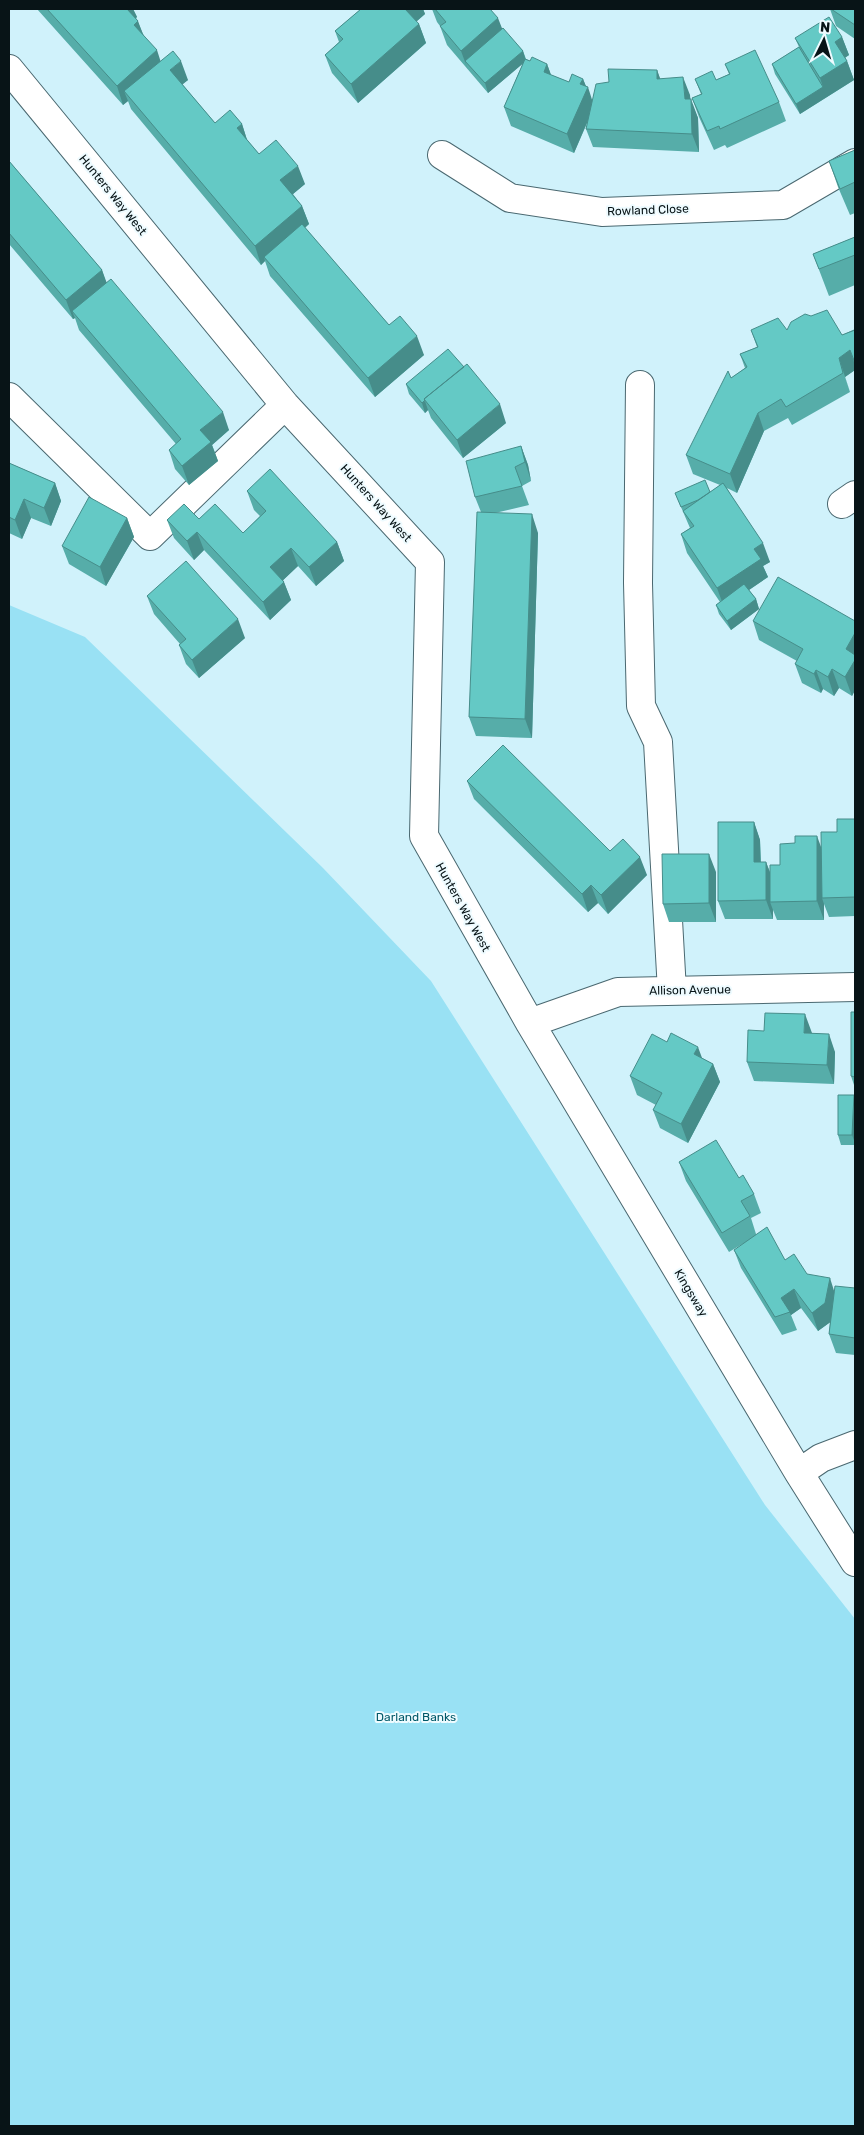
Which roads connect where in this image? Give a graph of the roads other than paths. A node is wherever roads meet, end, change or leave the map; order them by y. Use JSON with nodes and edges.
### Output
{"nodes":[{"id":1,"x":9,"y":68,"type":"edge"},
{"id":2,"x":442,"y":155,"type":"dead end"},
{"id":3,"x":855,"y":163,"type":"edge"},
{"id":4,"x":640,"y":385,"type":"dead end"},
{"id":5,"x":9,"y":396,"type":"edge"},
{"id":6,"x":285,"y":406,"type":"junction"},
{"id":7,"x":855,"y":987,"type":"edge"},
{"id":8,"x":672,"y":990,"type":"junction"},
{"id":9,"x":530,"y":1023,"type":"junction"},
{"id":10,"x":855,"y":1445,"type":"edge"},
{"id":11,"x":799,"y":1473,"type":"junction"},
{"id":12,"x":855,"y":1562,"type":"edge"}],
"edges":[{"from":1,"to":6,"type":"street","name":"Hunters Way West"},
{"from":2,"to":3,"type":"street","name":"Rowland Close"},
{"from":4,"to":8,"type":"street"},
{"from":5,"to":6,"type":"street"},
{"from":6,"to":9,"type":"street","name":"Hunters Way West"},
{"from":7,"to":8,"type":"street","name":"Allison Avenue"},
{"from":8,"to":9,"type":"street","name":"Allison Avenue"},
{"from":9,"to":11,"type":"street","name":"Kingsway"},
{"from":10,"to":11,"type":"street"},
{"from":11,"to":12,"type":"street","name":"Kingsway"}]}
